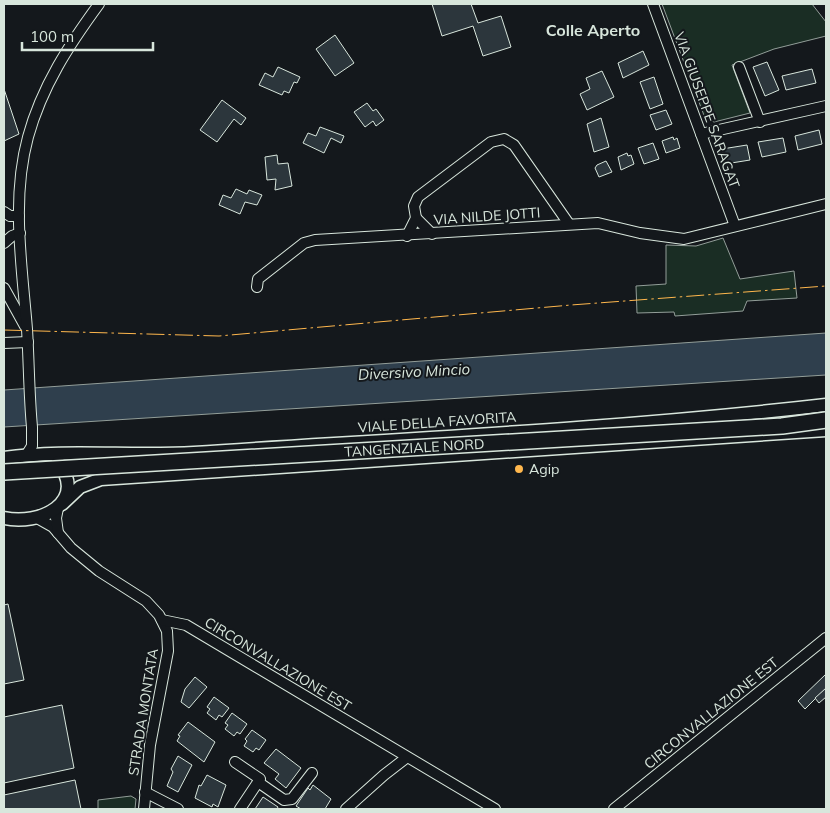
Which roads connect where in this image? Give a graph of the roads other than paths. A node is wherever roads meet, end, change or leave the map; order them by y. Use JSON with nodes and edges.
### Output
{"nodes":[{"id":1,"x":99,"y":4,"type":"edge"},
{"id":2,"x":653,"y":4,"type":"edge"},
{"id":3,"x":739,"y":67,"type":"dead end"},
{"id":4,"x":826,"y":106,"type":"edge"},
{"id":5,"x":760,"y":122,"type":"junction"},
{"id":6,"x":701,"y":134,"type":"junction"},
{"id":7,"x":826,"y":204,"type":"edge"},
{"id":8,"x":4,"y":212,"type":"edge"},
{"id":9,"x":19,"y":216,"type":"junction"},
{"id":10,"x":416,"y":218,"type":"junction"},
{"id":11,"x":570,"y":224,"type":"junction"},
{"id":12,"x":735,"y":226,"type":"junction"},
{"id":13,"x":20,"y":233,"type":"junction"},
{"id":14,"x":432,"y":234,"type":"junction"},
{"id":15,"x":407,"y":236,"type":"junction"},
{"id":16,"x":4,"y":243,"type":"edge"},
{"id":17,"x":4,"y":288,"type":"edge"},
{"id":18,"x":257,"y":288,"type":"dead end"},
{"id":19,"x":27,"y":331,"type":"junction"},
{"id":20,"x":28,"y":342,"type":"junction"},
{"id":21,"x":4,"y":343,"type":"edge"},
{"id":22,"x":826,"y":405,"type":"edge"},
{"id":23,"x":826,"y":420,"type":"edge"},
{"id":24,"x":826,"y":430,"type":"edge"},
{"id":25,"x":37,"y":452,"type":"junction"},
{"id":26,"x":4,"y":458,"type":"edge"},
{"id":27,"x":4,"y":472,"type":"edge"},
{"id":28,"x":60,"y":506,"type":"junction"},
{"id":29,"x":4,"y":518,"type":"edge"},
{"id":30,"x":37,"y":518,"type":"junction"},
{"id":31,"x":58,"y":533,"type":"junction"},
{"id":32,"x":162,"y":620,"type":"junction"},
{"id":33,"x":826,"y":638,"type":"edge"},
{"id":34,"x":406,"y":758,"type":"junction"},
{"id":35,"x":235,"y":762,"type":"dead end"},
{"id":36,"x":312,"y":773,"type":"dead end"},
{"id":37,"x":258,"y":782,"type":"junction"},
{"id":38,"x":145,"y":792,"type":"junction"},
{"id":39,"x":144,"y":809,"type":"edge"},
{"id":40,"x":178,"y":809,"type":"edge"},
{"id":41,"x":240,"y":809,"type":"edge"},
{"id":42,"x":346,"y":809,"type":"edge"},
{"id":43,"x":495,"y":809,"type":"edge"},
{"id":44,"x":614,"y":809,"type":"edge"}],
"edges":[{"from":1,"to":9,"type":"street"},
{"from":2,"to":6,"type":"street","name":"VIA GIUSEPPE SARAGAT"},
{"from":3,"to":5,"type":"street"},
{"from":4,"to":5,"type":"street"},
{"from":5,"to":6,"type":"street"},
{"from":6,"to":12,"type":"street","name":"VIA GIUSEPPE SARAGAT"},
{"from":7,"to":12,"type":"street","name":"VIA NILDE JOTTI"},
{"from":8,"to":9,"type":"street"},
{"from":9,"to":13,"type":"street"},
{"from":10,"to":11,"type":"street"},
{"from":10,"to":14,"type":"street"},
{"from":10,"to":15,"type":"street"},
{"from":11,"to":12,"type":"street","name":"VIA NILDE JOTTI"},
{"from":11,"to":14,"type":"street","name":"VIA NILDE JOTTI"},
{"from":13,"to":16,"type":"street"},
{"from":13,"to":19,"type":"street"},
{"from":14,"to":15,"type":"street","name":"VIA NILDE JOTTI"},
{"from":15,"to":18,"type":"street","name":"VIA NILDE JOTTI"},
{"from":17,"to":19,"type":"street"},
{"from":19,"to":20,"type":"street"},
{"from":20,"to":21,"type":"street"},
{"from":20,"to":25,"type":"street"},
{"from":22,"to":25,"type":"main road","name":"VIALE DELLA FAVORITA"},
{"from":23,"to":27,"type":"highway","name":"TANGENZIALE NORD","bridge":true},
{"from":24,"to":28,"type":"main road"},
{"from":25,"to":26,"type":"main road","name":"VIALE DELLA FAVORITA"},
{"from":25,"to":28,"type":"main road"},
{"from":28,"to":30,"type":"main road"},
{"from":28,"to":31,"type":"street"},
{"from":29,"to":30,"type":"main road"},
{"from":30,"to":31,"type":"street"},
{"from":31,"to":32,"type":"street"},
{"from":32,"to":34,"type":"street","name":"CIRCONVALLAZIONE EST"},
{"from":32,"to":38,"type":"street","name":"STRADA MONTATA"},
{"from":33,"to":44,"type":"street","name":"CIRCONVALLAZIONE EST"},
{"from":34,"to":42,"type":"street"},
{"from":34,"to":43,"type":"street","name":"CIRCONVALLAZIONE EST"},
{"from":35,"to":37,"type":"street"},
{"from":36,"to":37,"type":"street"},
{"from":37,"to":41,"type":"street"},
{"from":38,"to":39,"type":"street","name":"STRADA MONTATA"},
{"from":38,"to":40,"type":"street"}]}
